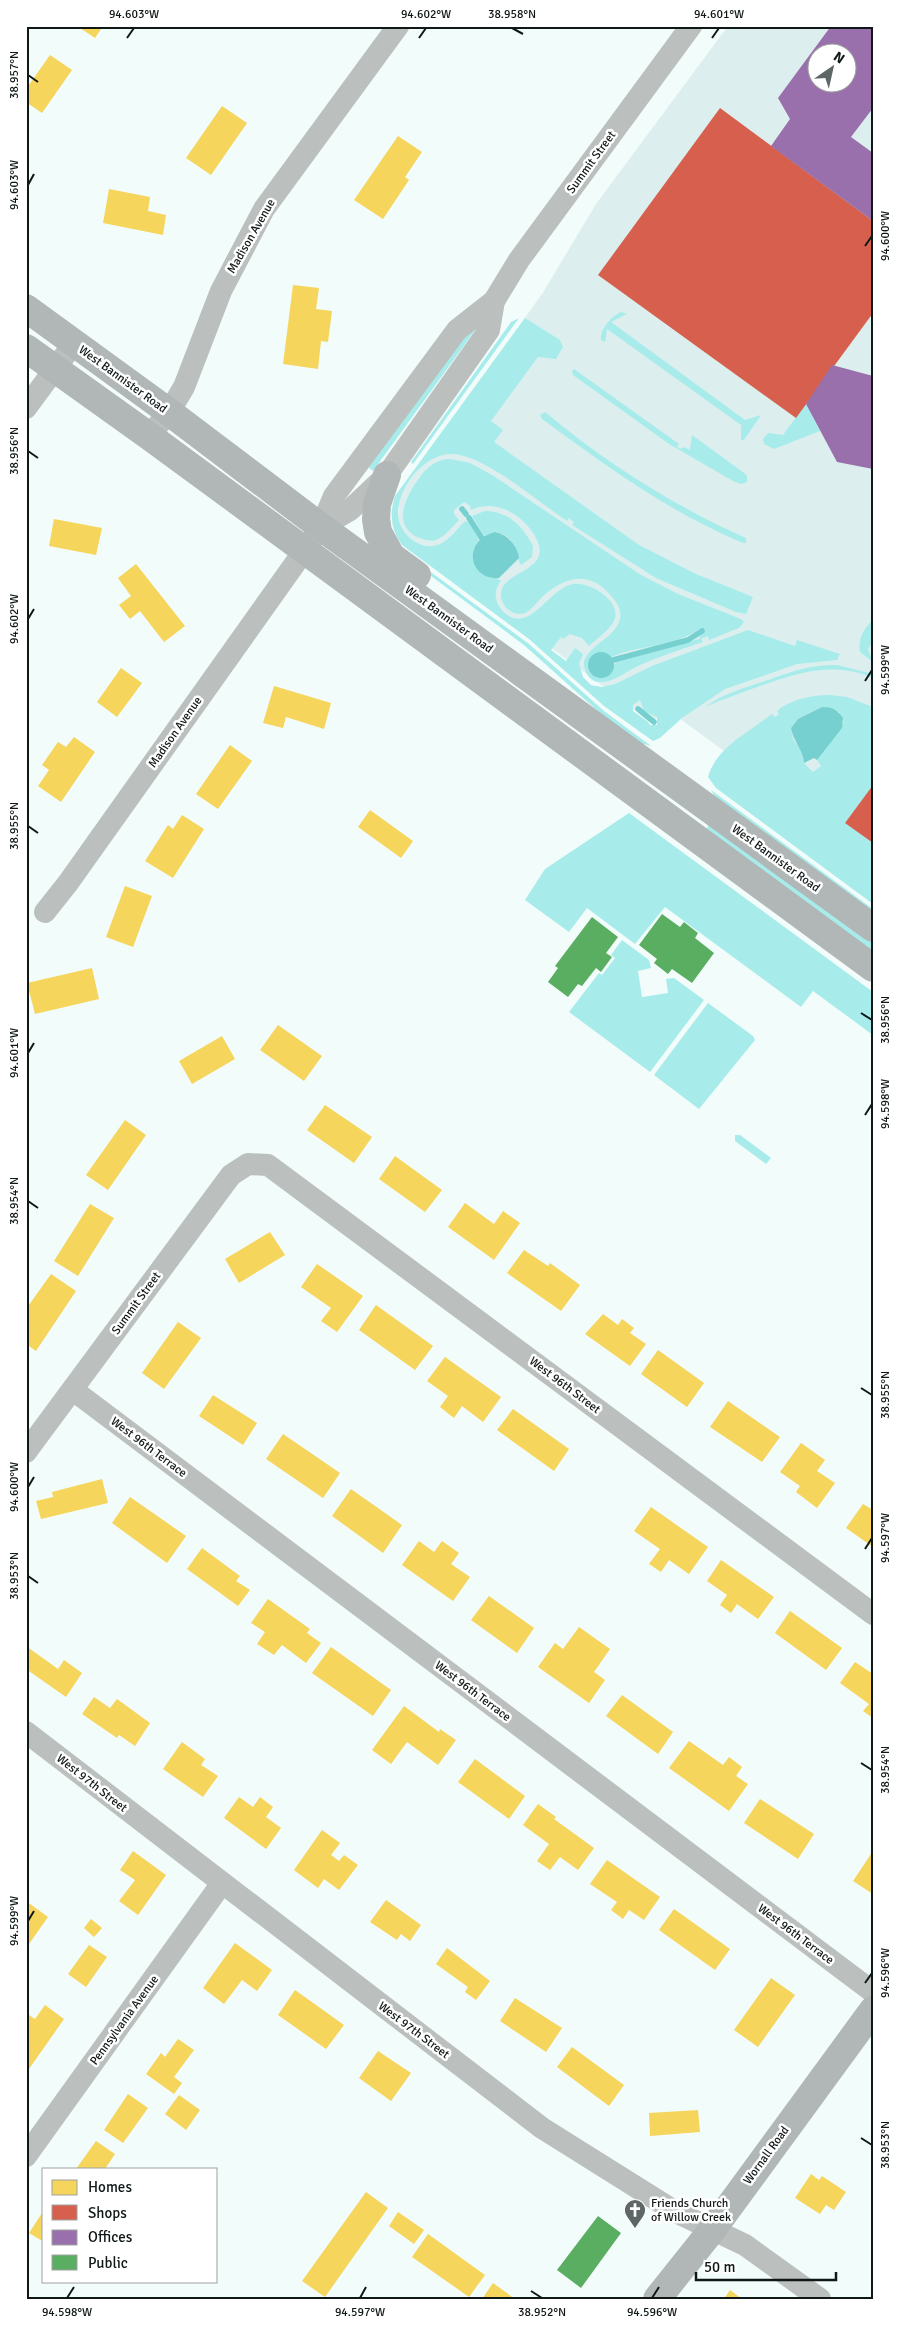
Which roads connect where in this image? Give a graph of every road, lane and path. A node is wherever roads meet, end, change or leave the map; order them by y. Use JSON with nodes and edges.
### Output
{"nodes":[{"id":1,"x":398,"y":26,"type":"edge"},
{"id":2,"x":691,"y":26,"type":"edge"},
{"id":3,"x":494,"y":301,"type":"junction"},
{"id":4,"x":26,"y":308,"type":"edge"},
{"id":5,"x":74,"y":343,"type":"junction"},
{"id":6,"x":26,"y":348,"type":"edge"},
{"id":7,"x":55,"y":369,"type":"junction"},
{"id":8,"x":26,"y":408,"type":"edge"},
{"id":9,"x":169,"y":412,"type":"junction"},
{"id":10,"x":149,"y":436,"type":"junction"},
{"id":11,"x":387,"y":475,"type":"junction"},
{"id":12,"x":322,"y":526,"type":"junction"},
{"id":13,"x":305,"y":551,"type":"junction"},
{"id":14,"x":540,"y":684,"type":"junction"},
{"id":15,"x":45,"y":912,"type":"dead end"},
{"id":16,"x":873,"y":928,"type":"edge"},
{"id":17,"x":873,"y":968,"type":"edge"},
{"id":18,"x":254,"y":1164,"type":"joint"},
{"id":19,"x":73,"y":1390,"type":"junction"},
{"id":20,"x":26,"y":1452,"type":"edge"},
{"id":21,"x":873,"y":1614,"type":"edge"},
{"id":22,"x":26,"y":1732,"type":"edge"},
{"id":23,"x":222,"y":1883,"type":"junction"},
{"id":24,"x":873,"y":1992,"type":"edge"},
{"id":25,"x":873,"y":2010,"type":"edge"},
{"id":26,"x":26,"y":2156,"type":"edge"},
{"id":27,"x":712,"y":2230,"type":"junction"},
{"id":28,"x":657,"y":2299,"type":"edge"},
{"id":29,"x":820,"y":2299,"type":"edge"}],
"edges":[{"from":1,"to":9,"type":"street","name":"Madison Avenue"},
{"from":2,"to":3,"type":"street","name":"Summit Street"},
{"from":3,"to":11,"type":"street","name":"Summit Street"},
{"from":3,"to":12,"type":"street","name":"Summit Street"},
{"from":4,"to":5,"type":"main road","name":"West Bannister Road"},
{"from":5,"to":7,"type":"street"},
{"from":5,"to":9,"type":"main road","name":"West Bannister Road"},
{"from":6,"to":7,"type":"main road"},
{"from":7,"to":8,"type":"street"},
{"from":7,"to":10,"type":"main road"},
{"from":9,"to":10,"type":"street","name":"Madison Avenue"},
{"from":9,"to":12,"type":"main road","name":"West Bannister Road"},
{"from":10,"to":13,"type":"main road"},
{"from":11,"to":12,"type":"street","name":"Summit Street"},
{"from":11,"to":14,"type":"main road"},
{"from":12,"to":13,"type":"street","name":"Madison Avenue"},
{"from":12,"to":14,"type":"main road","name":"West Bannister Road"},
{"from":13,"to":15,"type":"street","name":"Madison Avenue"},
{"from":13,"to":17,"type":"main road"},
{"from":14,"to":16,"type":"main road","name":"West Bannister Road"},
{"from":18,"to":19,"type":"street","name":"Summit Street"},
{"from":18,"to":21,"type":"street","name":"West 96th Street"},
{"from":19,"to":20,"type":"street","name":"Summit Street"},
{"from":19,"to":24,"type":"street","name":"West 96th Terrace"},
{"from":22,"to":23,"type":"street","name":"West 97th Street"},
{"from":23,"to":26,"type":"street","name":"Pennsylvania Avenue"},
{"from":23,"to":27,"type":"street","name":"West 97th Street"},
{"from":25,"to":27,"type":"main road","name":"Wornall Road"},
{"from":27,"to":28,"type":"main road","name":"Wornall Road"},
{"from":27,"to":29,"type":"street","name":"West 97th Street"}]}
